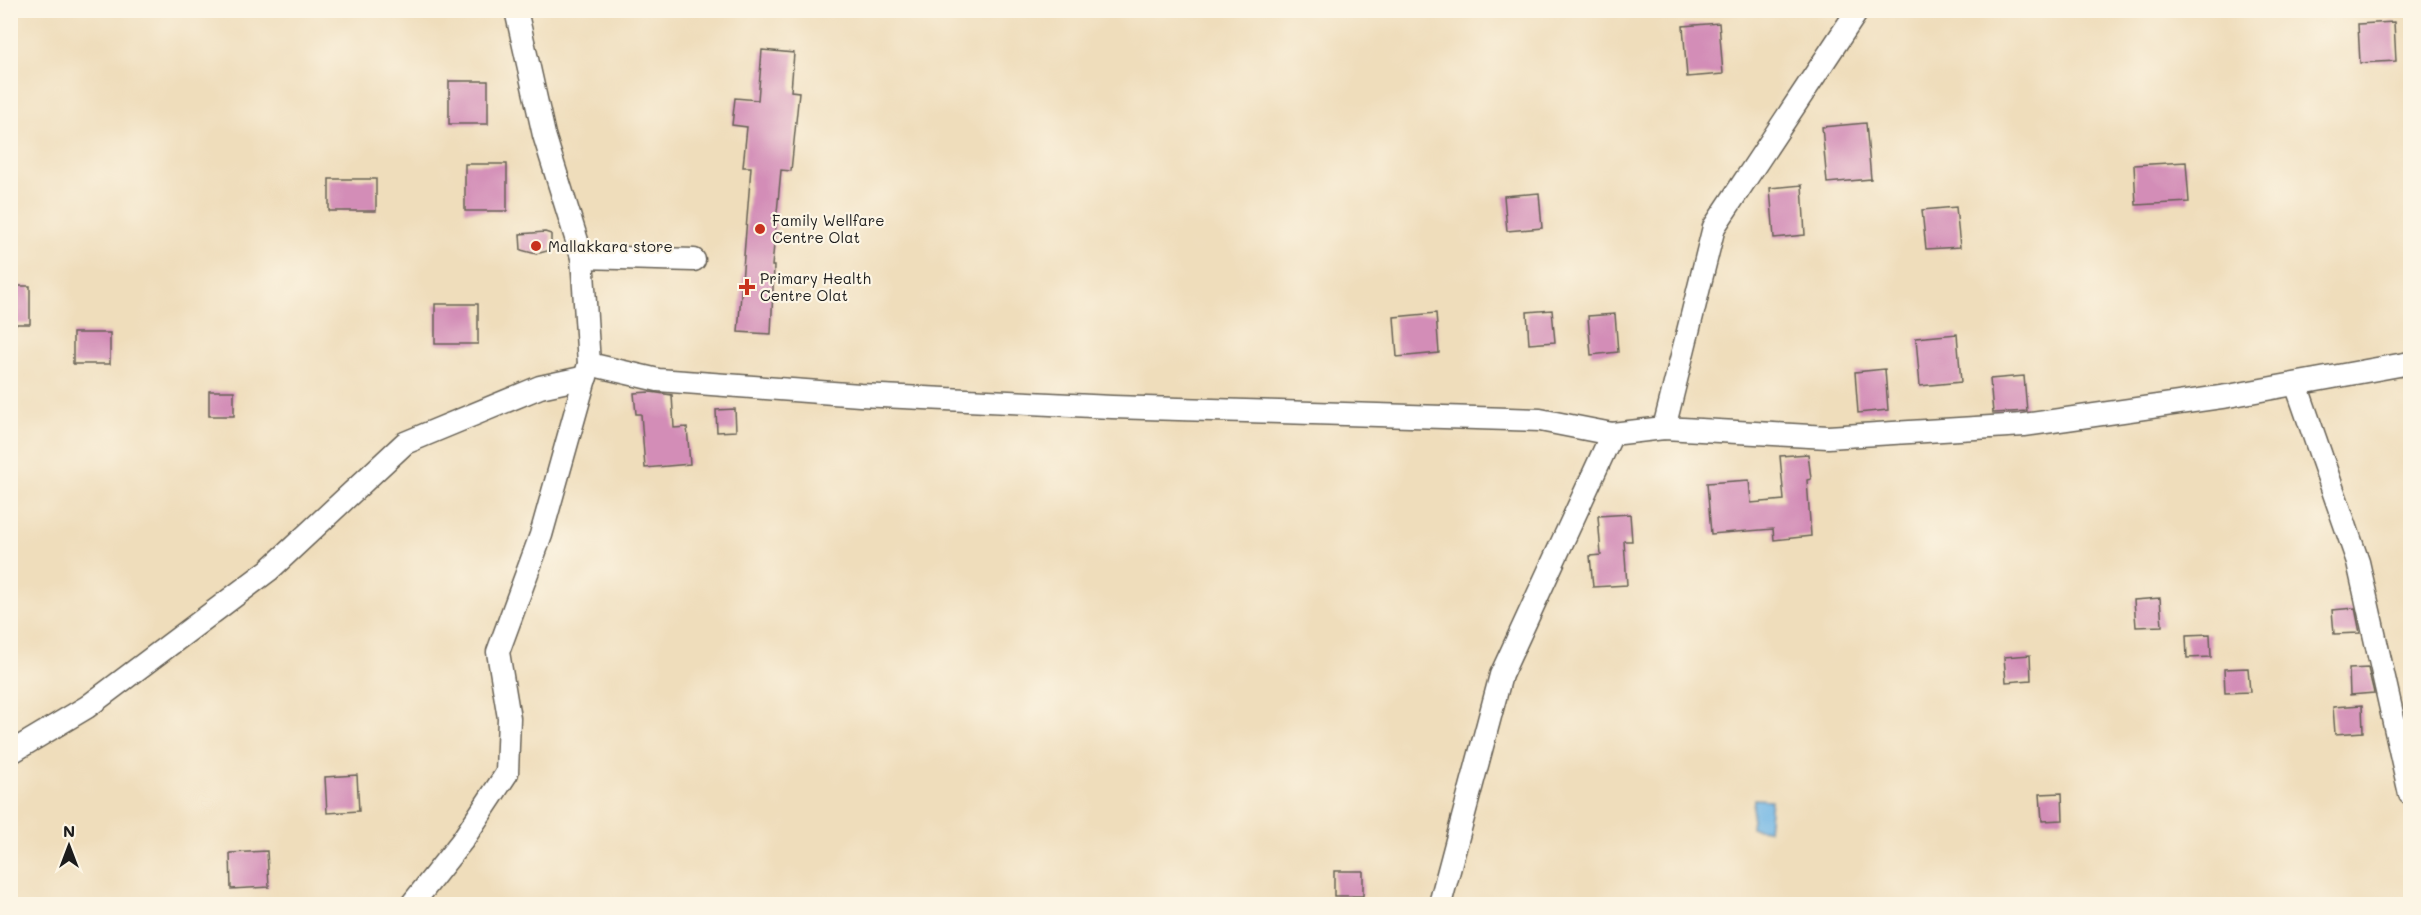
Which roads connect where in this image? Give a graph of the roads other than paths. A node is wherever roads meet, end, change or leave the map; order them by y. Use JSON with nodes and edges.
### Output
{"nodes":[{"id":1,"x":516,"y":10,"type":"edge"},
{"id":2,"x":1858,"y":10,"type":"edge"},
{"id":3,"x":582,"y":257,"type":"junction"},
{"id":4,"x":694,"y":260,"type":"dead end"},
{"id":5,"x":2410,"y":363,"type":"edge"},
{"id":6,"x":587,"y":371,"type":"junction"},
{"id":7,"x":2296,"y":384,"type":"junction"},
{"id":8,"x":1665,"y":428,"type":"junction"},
{"id":9,"x":1612,"y":434,"type":"junction"},
{"id":10,"x":10,"y":753,"type":"edge"},
{"id":11,"x":2410,"y":795,"type":"edge"},
{"id":12,"x":412,"y":904,"type":"edge"},
{"id":13,"x":1440,"y":904,"type":"edge"}],
"edges":[{"from":1,"to":3,"type":"street"},
{"from":2,"to":8,"type":"street"},
{"from":3,"to":4,"type":"street"},
{"from":3,"to":6,"type":"street"},
{"from":5,"to":7,"type":"street"},
{"from":6,"to":9,"type":"street"},
{"from":6,"to":10,"type":"street"},
{"from":6,"to":12,"type":"street"},
{"from":7,"to":8,"type":"street"},
{"from":7,"to":11,"type":"street"},
{"from":8,"to":9,"type":"street"},
{"from":9,"to":13,"type":"street"}]}
